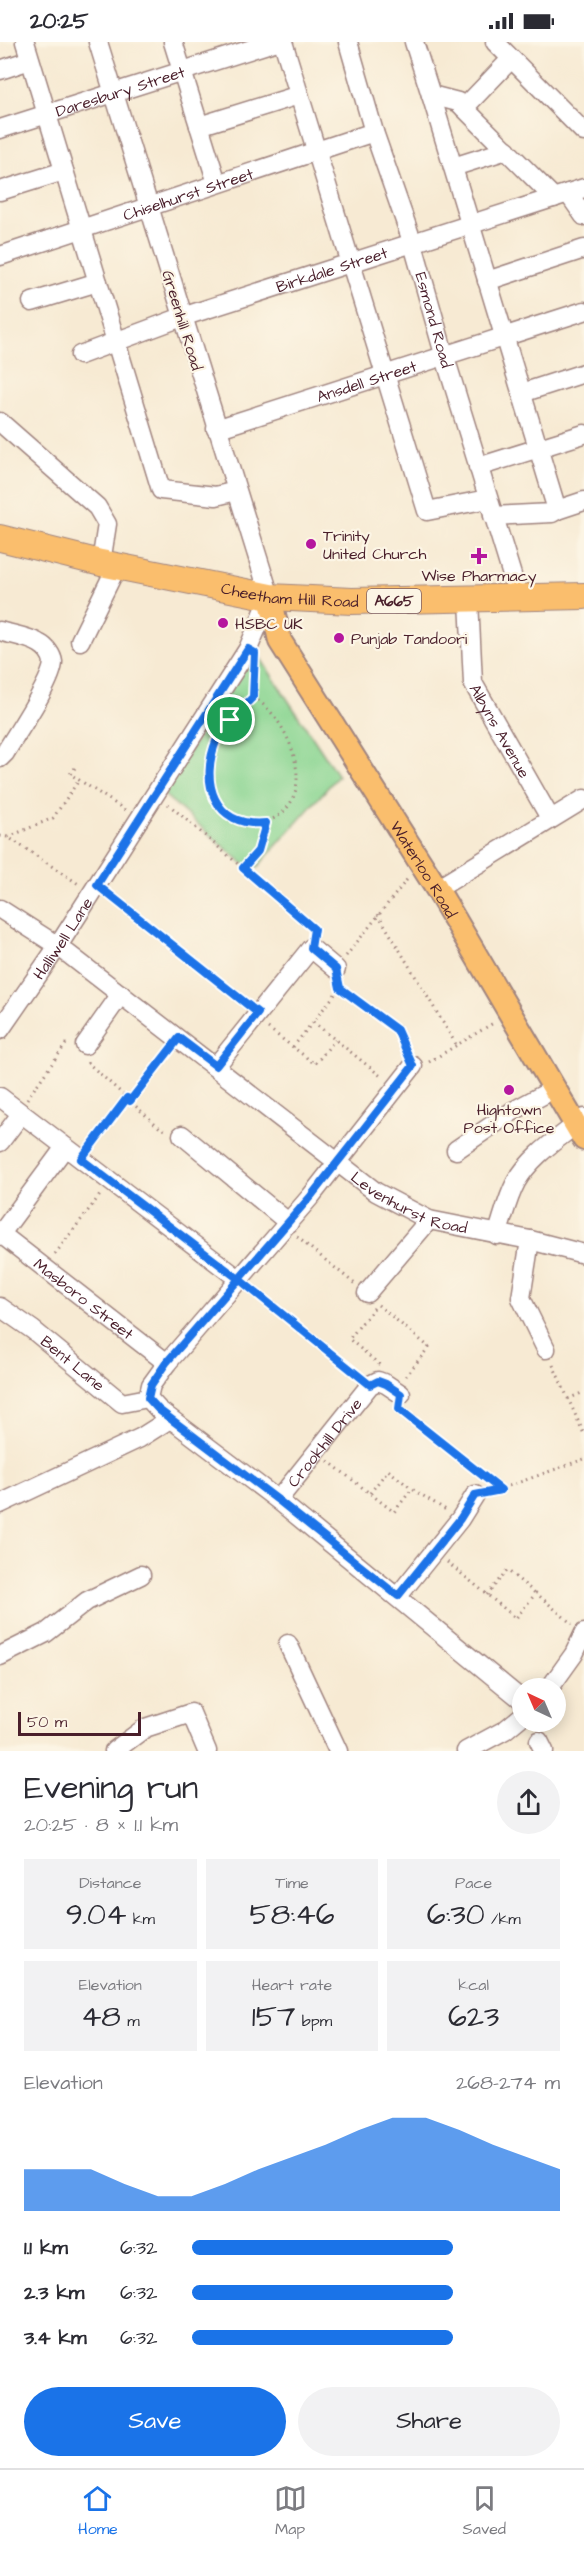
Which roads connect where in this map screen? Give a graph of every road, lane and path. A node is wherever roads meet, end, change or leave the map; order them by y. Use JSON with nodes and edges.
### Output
{"nodes":[{"id":1,"x":25,"y":42,"type":"edge"},
{"id":2,"x":98,"y":42,"type":"edge"},
{"id":3,"x":173,"y":42,"type":"edge"},
{"id":4,"x":274,"y":42,"type":"edge"},
{"id":5,"x":283,"y":42,"type":"edge"},
{"id":6,"x":348,"y":42,"type":"edge"},
{"id":7,"x":414,"y":42,"type":"edge"},
{"id":8,"x":495,"y":42,"type":"edge"},
{"id":9,"x":511,"y":59,"type":"junction"},
{"id":10,"x":30,"y":60,"type":"junction"},
{"id":11,"x":0,"y":70,"type":"edge"},
{"id":12,"x":182,"y":71,"type":"junction"},
{"id":13,"x":114,"y":93,"type":"junction"},
{"id":14,"x":299,"y":95,"type":"junction"},
{"id":15,"x":431,"y":95,"type":"junction"},
{"id":16,"x":464,"y":108,"type":"junction"},
{"id":17,"x":47,"y":115,"type":"junction"},
{"id":18,"x":199,"y":126,"type":"junction"},
{"id":19,"x":0,"y":129,"type":"edge"},
{"id":20,"x":374,"y":132,"type":"junction"},
{"id":21,"x":584,"y":132,"type":"edge"},
{"id":22,"x":507,"y":150,"type":"junction"},
{"id":23,"x":316,"y":151,"type":"junction"},
{"id":24,"x":453,"y":167,"type":"junction"},
{"id":25,"x":64,"y":171,"type":"junction"},
{"id":26,"x":217,"y":183,"type":"junction"},
{"id":27,"x":0,"y":191,"type":"edge"},
{"id":28,"x":569,"y":193,"type":"edge"},
{"id":29,"x":147,"y":205,"type":"junction"},
{"id":30,"x":584,"y":216,"type":"edge"},
{"id":31,"x":471,"y":225,"type":"junction"},
{"id":32,"x":81,"y":228,"type":"junction"},
{"id":33,"x":413,"y":244,"type":"junction"},
{"id":34,"x":584,"y":249,"type":"edge"},
{"id":35,"x":0,"y":256,"type":"edge"},
{"id":36,"x":351,"y":264,"type":"junction"},
{"id":37,"x":488,"y":281,"type":"junction"},
{"id":38,"x":98,"y":282,"type":"junction"},
{"id":39,"x":32,"y":302,"type":"dead end"},
{"id":40,"x":584,"y":311,"type":"edge"},
{"id":41,"x":182,"y":317,"type":"junction"},
{"id":42,"x":504,"y":336,"type":"junction"},
{"id":43,"x":116,"y":341,"type":"junction"},
{"id":44,"x":80,"y":354,"type":"dead end"},
{"id":45,"x":444,"y":354,"type":"junction"},
{"id":46,"x":385,"y":374,"type":"junction"},
{"id":47,"x":584,"y":374,"type":"edge"},
{"id":48,"x":522,"y":393,"type":"junction"},
{"id":49,"x":0,"y":423,"type":"edge"},
{"id":50,"x":216,"y":429,"type":"junction"},
{"id":51,"x":584,"y":434,"type":"edge"},
{"id":52,"x":539,"y":448,"type":"junction"},
{"id":53,"x":478,"y":467,"type":"junction"},
{"id":54,"x":236,"y":491,"type":"junction"},
{"id":55,"x":584,"y":501,"type":"edge"},
{"id":56,"x":491,"y":507,"type":"junction"},
{"id":57,"x":557,"y":510,"type":"junction"},
{"id":58,"x":0,"y":538,"type":"edge"},
{"id":59,"x":109,"y":565,"type":"junction"},
{"id":60,"x":584,"y":596,"type":"edge"},
{"id":61,"x":270,"y":597,"type":"junction"},
{"id":62,"x":519,"y":598,"type":"junction"},
{"id":63,"x":469,"y":600,"type":"junction"},
{"id":64,"x":0,"y":631,"type":"edge"},
{"id":65,"x":80,"y":640,"type":"dead end"},
{"id":66,"x":248,"y":649,"type":"junction"},
{"id":67,"x":253,"y":697,"type":"junction"},
{"id":68,"x":0,"y":758,"type":"edge"},
{"id":69,"x":75,"y":768,"type":"dead end"},
{"id":70,"x":79,"y":780,"type":"junction"},
{"id":71,"x":156,"y":793,"type":"junction"},
{"id":72,"x":584,"y":799,"type":"edge"},
{"id":73,"x":139,"y":819,"type":"junction"},
{"id":74,"x":550,"y":819,"type":"junction"},
{"id":75,"x":266,"y":823,"type":"junction"},
{"id":76,"x":0,"y":836,"type":"edge"},
{"id":77,"x":8,"y":837,"type":"junction"},
{"id":78,"x":421,"y":863,"type":"junction"},
{"id":79,"x":243,"y":868,"type":"junction"},
{"id":80,"x":94,"y":889,"type":"junction"},
{"id":81,"x":437,"y":889,"type":"junction"},
{"id":82,"x":0,"y":909,"type":"edge"},
{"id":83,"x":378,"y":914,"type":"junction"},
{"id":84,"x":58,"y":946,"type":"junction"},
{"id":85,"x":311,"y":948,"type":"junction"},
{"id":86,"x":336,"y":969,"type":"junction"},
{"id":87,"x":340,"y":988,"type":"junction"},
{"id":88,"x":121,"y":994,"type":"junction"},
{"id":89,"x":510,"y":1013,"type":"junction"},
{"id":90,"x":257,"y":1016,"type":"junction"},
{"id":91,"x":313,"y":1022,"type":"junction"},
{"id":92,"x":0,"y":1029,"type":"edge"},
{"id":93,"x":179,"y":1038,"type":"junction"},
{"id":94,"x":335,"y":1040,"type":"junction"},
{"id":95,"x":457,"y":1046,"type":"junction"},
{"id":96,"x":293,"y":1047,"type":"junction"},
{"id":97,"x":82,"y":1050,"type":"junction"},
{"id":98,"x":216,"y":1066,"type":"junction"},
{"id":99,"x":413,"y":1066,"type":"junction"},
{"id":100,"x":396,"y":1088,"type":"junction"},
{"id":101,"x":554,"y":1089,"type":"junction"},
{"id":102,"x":0,"y":1097,"type":"edge"},
{"id":103,"x":129,"y":1100,"type":"junction"},
{"id":104,"x":20,"y":1113,"type":"junction"},
{"id":105,"x":581,"y":1128,"type":"edge"},
{"id":106,"x":182,"y":1135,"type":"joint"},
{"id":107,"x":0,"y":1142,"type":"edge"},
{"id":108,"x":65,"y":1147,"type":"junction"},
{"id":109,"x":456,"y":1150,"type":"dead end"},
{"id":110,"x":81,"y":1159,"type":"junction"},
{"id":111,"x":335,"y":1163,"type":"junction"},
{"id":112,"x":110,"y":1182,"type":"junction"},
{"id":113,"x":429,"y":1220,"type":"junction"},
{"id":114,"x":289,"y":1222,"type":"junction"},
{"id":115,"x":0,"y":1234,"type":"edge"},
{"id":116,"x":497,"y":1236,"type":"junction"},
{"id":117,"x":530,"y":1240,"type":"junction"},
{"id":118,"x":584,"y":1254,"type":"edge"},
{"id":119,"x":45,"y":1267,"type":"junction"},
{"id":120,"x":240,"y":1280,"type":"junction"},
{"id":121,"x":372,"y":1299,"type":"joint"},
{"id":122,"x":0,"y":1307,"type":"edge"},
{"id":123,"x":546,"y":1349,"type":"joint"},
{"id":124,"x":166,"y":1363,"type":"junction"},
{"id":125,"x":374,"y":1383,"type":"junction"},
{"id":126,"x":584,"y":1392,"type":"edge"},
{"id":127,"x":401,"y":1394,"type":"joint"},
{"id":128,"x":148,"y":1398,"type":"junction"},
{"id":129,"x":568,"y":1399,"type":"junction"},
{"id":130,"x":170,"y":1419,"type":"junction"},
{"id":131,"x":584,"y":1434,"type":"edge"},
{"id":132,"x":317,"y":1452,"type":"junction"},
{"id":133,"x":584,"y":1459,"type":"edge"},
{"id":134,"x":412,"y":1489,"type":"junction"},
{"id":135,"x":501,"y":1490,"type":"junction"},
{"id":136,"x":370,"y":1493,"type":"junction"},
{"id":137,"x":475,"y":1495,"type":"joint"},
{"id":138,"x":278,"y":1500,"type":"junction"},
{"id":139,"x":0,"y":1504,"type":"edge"},
{"id":140,"x":460,"y":1519,"type":"junction"},
{"id":141,"x":434,"y":1551,"type":"junction"},
{"id":142,"x":141,"y":1575,"type":"dead end"},
{"id":143,"x":536,"y":1593,"type":"junction"},
{"id":144,"x":487,"y":1595,"type":"junction"},
{"id":145,"x":398,"y":1596,"type":"junction"},
{"id":146,"x":584,"y":1633,"type":"edge"},
{"id":147,"x":288,"y":1644,"type":"dead end"},
{"id":148,"x":0,"y":1656,"type":"edge"},
{"id":149,"x":557,"y":1678,"type":"edge"},
{"id":150,"x":512,"y":1692,"type":"edge"},
{"id":151,"x":512,"y":1724,"type":"edge"},
{"id":152,"x":476,"y":1749,"type":"edge"},
{"id":153,"x":114,"y":1751,"type":"edge"},
{"id":154,"x":207,"y":1751,"type":"edge"},
{"id":155,"x":338,"y":1751,"type":"edge"}],
"edges":[{"from":1,"to":10,"type":"street"},
{"from":2,"to":13,"type":"street","name":"Greenhill Road"},
{"from":3,"to":12,"type":"street"},
{"from":4,"to":12,"type":"street","name":"Daresbury Street"},
{"from":5,"to":14,"type":"street"},
{"from":6,"to":20,"type":"street","name":"Esmond Road"},
{"from":7,"to":15,"type":"street"},
{"from":8,"to":9,"type":"street"},
{"from":9,"to":16,"type":"street"},
{"from":9,"to":21,"type":"street"},
{"from":10,"to":11,"type":"street"},
{"from":10,"to":17,"type":"street"},
{"from":12,"to":13,"type":"street","name":"Daresbury Street"},
{"from":12,"to":18,"type":"street"},
{"from":13,"to":17,"type":"street","name":"Daresbury Street"},
{"from":13,"to":29,"type":"street","name":"Greenhill Road"},
{"from":14,"to":18,"type":"street"},
{"from":14,"to":23,"type":"street"},
{"from":15,"to":16,"type":"street"},
{"from":15,"to":24,"type":"street"},
{"from":16,"to":22,"type":"street"},
{"from":17,"to":19,"type":"street","name":"Daresbury Street"},
{"from":17,"to":25,"type":"street"},
{"from":18,"to":26,"type":"street"},
{"from":20,"to":23,"type":"street","name":"Chiselhurst Street"},
{"from":20,"to":33,"type":"street","name":"Esmond Road"},
{"from":22,"to":24,"type":"street"},
{"from":22,"to":28,"type":"street"},
{"from":23,"to":26,"type":"street","name":"Chiselhurst Street"},
{"from":23,"to":36,"type":"street"},
{"from":24,"to":31,"type":"street"},
{"from":25,"to":27,"type":"street"},
{"from":25,"to":32,"type":"street"},
{"from":26,"to":29,"type":"street","name":"Chiselhurst Street"},
{"from":28,"to":30,"type":"street"},
{"from":28,"to":31,"type":"street","name":"Birkdale Street"},
{"from":29,"to":32,"type":"street","name":"Chiselhurst Street"},
{"from":29,"to":41,"type":"street","name":"Greenhill Road"},
{"from":31,"to":33,"type":"street","name":"Birkdale Street"},
{"from":31,"to":37,"type":"street"},
{"from":32,"to":35,"type":"street","name":"Chiselhurst Street"},
{"from":32,"to":38,"type":"street"},
{"from":33,"to":36,"type":"street","name":"Birkdale Street"},
{"from":33,"to":45,"type":"street","name":"Esmond Road"},
{"from":34,"to":37,"type":"street"},
{"from":36,"to":41,"type":"street","name":"Birkdale Street"},
{"from":36,"to":46,"type":"street"},
{"from":37,"to":42,"type":"street"},
{"from":38,"to":39,"type":"street"},
{"from":38,"to":43,"type":"street"},
{"from":40,"to":42,"type":"street","name":"Ansdell Street"},
{"from":41,"to":43,"type":"street","name":"Birkdale Street"},
{"from":41,"to":50,"type":"street","name":"Greenhill Road"},
{"from":42,"to":45,"type":"street","name":"Ansdell Street"},
{"from":42,"to":48,"type":"street"},
{"from":43,"to":44,"type":"street","name":"Birkdale Street"},
{"from":43,"to":54,"type":"street"},
{"from":45,"to":46,"type":"street","name":"Ansdell Street"},
{"from":45,"to":53,"type":"street","name":"Esmond Road"},
{"from":46,"to":50,"type":"street","name":"Ansdell Street"},
{"from":46,"to":56,"type":"street"},
{"from":47,"to":48,"type":"street"},
{"from":48,"to":52,"type":"street"},
{"from":49,"to":59,"type":"street"},
{"from":50,"to":54,"type":"street","name":"Greenhill Road"},
{"from":51,"to":52,"type":"street"},
{"from":52,"to":53,"type":"street"},
{"from":52,"to":57,"type":"street"},
{"from":53,"to":56,"type":"street","name":"Esmond Road"},
{"from":54,"to":61,"type":"street","name":"Greenhill Road"},
{"from":55,"to":57,"type":"street"},
{"from":56,"to":57,"type":"street"},
{"from":56,"to":62,"type":"street","name":"Esmond Road"},
{"from":58,"to":59,"type":"highway","name":"Cheetham Hill Road","number":"A665"},
{"from":59,"to":61,"type":"highway","name":"Cheetham Hill Road","number":"A665"},
{"from":59,"to":65,"type":"street"},
{"from":60,"to":62,"type":"highway","name":"Cheetham Hill Road","number":"A665"},
{"from":61,"to":63,"type":"highway","name":"Cheetham Hill Road","number":"A665"},
{"from":61,"to":66,"type":"street","name":"Halliwell Lane"},
{"from":61,"to":78,"type":"main road","name":"Waterloo Road"},
{"from":62,"to":63,"type":"highway","name":"Cheetham Hill Road","number":"A665"},
{"from":63,"to":74,"type":"street","name":"Albyns Avenue"},
{"from":64,"to":68,"type":"street"},
{"from":66,"to":67,"type":"path"},
{"from":66,"to":71,"type":"street","name":"Halliwell Lane"},
{"from":67,"to":75,"type":"path"},
{"from":67,"to":75,"type":"path"},
{"from":69,"to":70,"type":"path"},
{"from":70,"to":73,"type":"path"},
{"from":70,"to":77,"type":"path"},
{"from":71,"to":73,"type":"street","name":"Halliwell Lane"},
{"from":71,"to":79,"type":"path"},
{"from":72,"to":74,"type":"street"},
{"from":73,"to":80,"type":"street","name":"Halliwell Lane"},
{"from":74,"to":81,"type":"street"},
{"from":75,"to":79,"type":"path"},
{"from":76,"to":77,"type":"path"},
{"from":77,"to":80,"type":"path"},
{"from":78,"to":81,"type":"main road","name":"Waterloo Road"},
{"from":78,"to":83,"type":"path"},
{"from":79,"to":85,"type":"path"},
{"from":80,"to":84,"type":"street","name":"Halliwell Lane"},
{"from":80,"to":90,"type":"path"},
{"from":81,"to":89,"type":"main road","name":"Waterloo Road"},
{"from":82,"to":84,"type":"street","name":"Levenhurst Road"},
{"from":83,"to":86,"type":"path"},
{"from":83,"to":95,"type":"path"},
{"from":84,"to":88,"type":"street","name":"Levenhurst Road"},
{"from":84,"to":92,"type":"street","name":"Halliwell Lane"},
{"from":85,"to":86,"type":"street"},
{"from":85,"to":90,"type":"street"},
{"from":86,"to":87,"type":"path"},
{"from":87,"to":91,"type":"path"},
{"from":87,"to":99,"type":"path"},
{"from":88,"to":93,"type":"street","name":"Levenhurst Road"},
{"from":88,"to":97,"type":"street"},
{"from":89,"to":95,"type":"path"},
{"from":89,"to":101,"type":"main road","name":"Waterloo Road"},
{"from":90,"to":96,"type":"path"},
{"from":90,"to":98,"type":"street"},
{"from":91,"to":94,"type":"path"},
{"from":91,"to":96,"type":"path"},
{"from":93,"to":98,"type":"street","name":"Levenhurst Road"},
{"from":93,"to":103,"type":"path"},
{"from":94,"to":96,"type":"path"},
{"from":94,"to":100,"type":"path"},
{"from":95,"to":99,"type":"path"},
{"from":97,"to":103,"type":"path"},
{"from":97,"to":104,"type":"path"},
{"from":98,"to":111,"type":"street","name":"Levenhurst Road"},
{"from":99,"to":100,"type":"street"},
{"from":100,"to":111,"type":"street"},
{"from":101,"to":105,"type":"main road","name":"Waterloo Road"},
{"from":101,"to":109,"type":"street"},
{"from":102,"to":104,"type":"street"},
{"from":103,"to":106,"type":"path"},
{"from":103,"to":110,"type":"path"},
{"from":104,"to":107,"type":"street"},
{"from":104,"to":108,"type":"street"},
{"from":105,"to":116,"type":"street"},
{"from":106,"to":114,"type":"street"},
{"from":108,"to":110,"type":"street"},
{"from":108,"to":115,"type":"street"},
{"from":110,"to":112,"type":"street"},
{"from":111,"to":113,"type":"street","name":"Levenhurst Road"},
{"from":111,"to":114,"type":"street"},
{"from":112,"to":119,"type":"path"},
{"from":112,"to":120,"type":"street"},
{"from":113,"to":116,"type":"street","name":"Levenhurst Road"},
{"from":113,"to":121,"type":"street"},
{"from":114,"to":120,"type":"street"},
{"from":115,"to":119,"type":"street","name":"Masboro Street"},
{"from":116,"to":117,"type":"street","name":"Levenhurst Road"},
{"from":117,"to":118,"type":"street","name":"Levenhurst Road"},
{"from":117,"to":123,"type":"street"},
{"from":119,"to":124,"type":"street","name":"Masboro Street"},
{"from":120,"to":124,"type":"street"},
{"from":120,"to":125,"type":"path"},
{"from":121,"to":125,"type":"path"},
{"from":122,"to":128,"type":"street","name":"Bent Lane"},
{"from":123,"to":129,"type":"path"},
{"from":124,"to":128,"type":"street"},
{"from":125,"to":127,"type":"street"},
{"from":125,"to":132,"type":"street","name":"Crookhill Drive"},
{"from":126,"to":129,"type":"path"},
{"from":127,"to":135,"type":"path"},
{"from":128,"to":130,"type":"street"},
{"from":129,"to":131,"type":"path"},
{"from":130,"to":138,"type":"street"},
{"from":130,"to":139,"type":"street"},
{"from":132,"to":136,"type":"path"},
{"from":132,"to":138,"type":"street","name":"Crookhill Drive"},
{"from":133,"to":135,"type":"path"},
{"from":134,"to":136,"type":"path"},
{"from":134,"to":136,"type":"path"},
{"from":134,"to":140,"type":"path"},
{"from":135,"to":137,"type":"path"},
{"from":137,"to":140,"type":"street"},
{"from":138,"to":145,"type":"street"},
{"from":140,"to":141,"type":"street"},
{"from":141,"to":144,"type":"path"},
{"from":141,"to":145,"type":"street"},
{"from":142,"to":148,"type":"street"},
{"from":143,"to":144,"type":"path"},
{"from":143,"to":144,"type":"path"},
{"from":143,"to":146,"type":"path"},
{"from":145,"to":150,"type":"street"},
{"from":146,"to":149,"type":"street"},
{"from":147,"to":155,"type":"street"},
{"from":151,"to":152,"type":"street"},
{"from":153,"to":154,"type":"street"}]}
